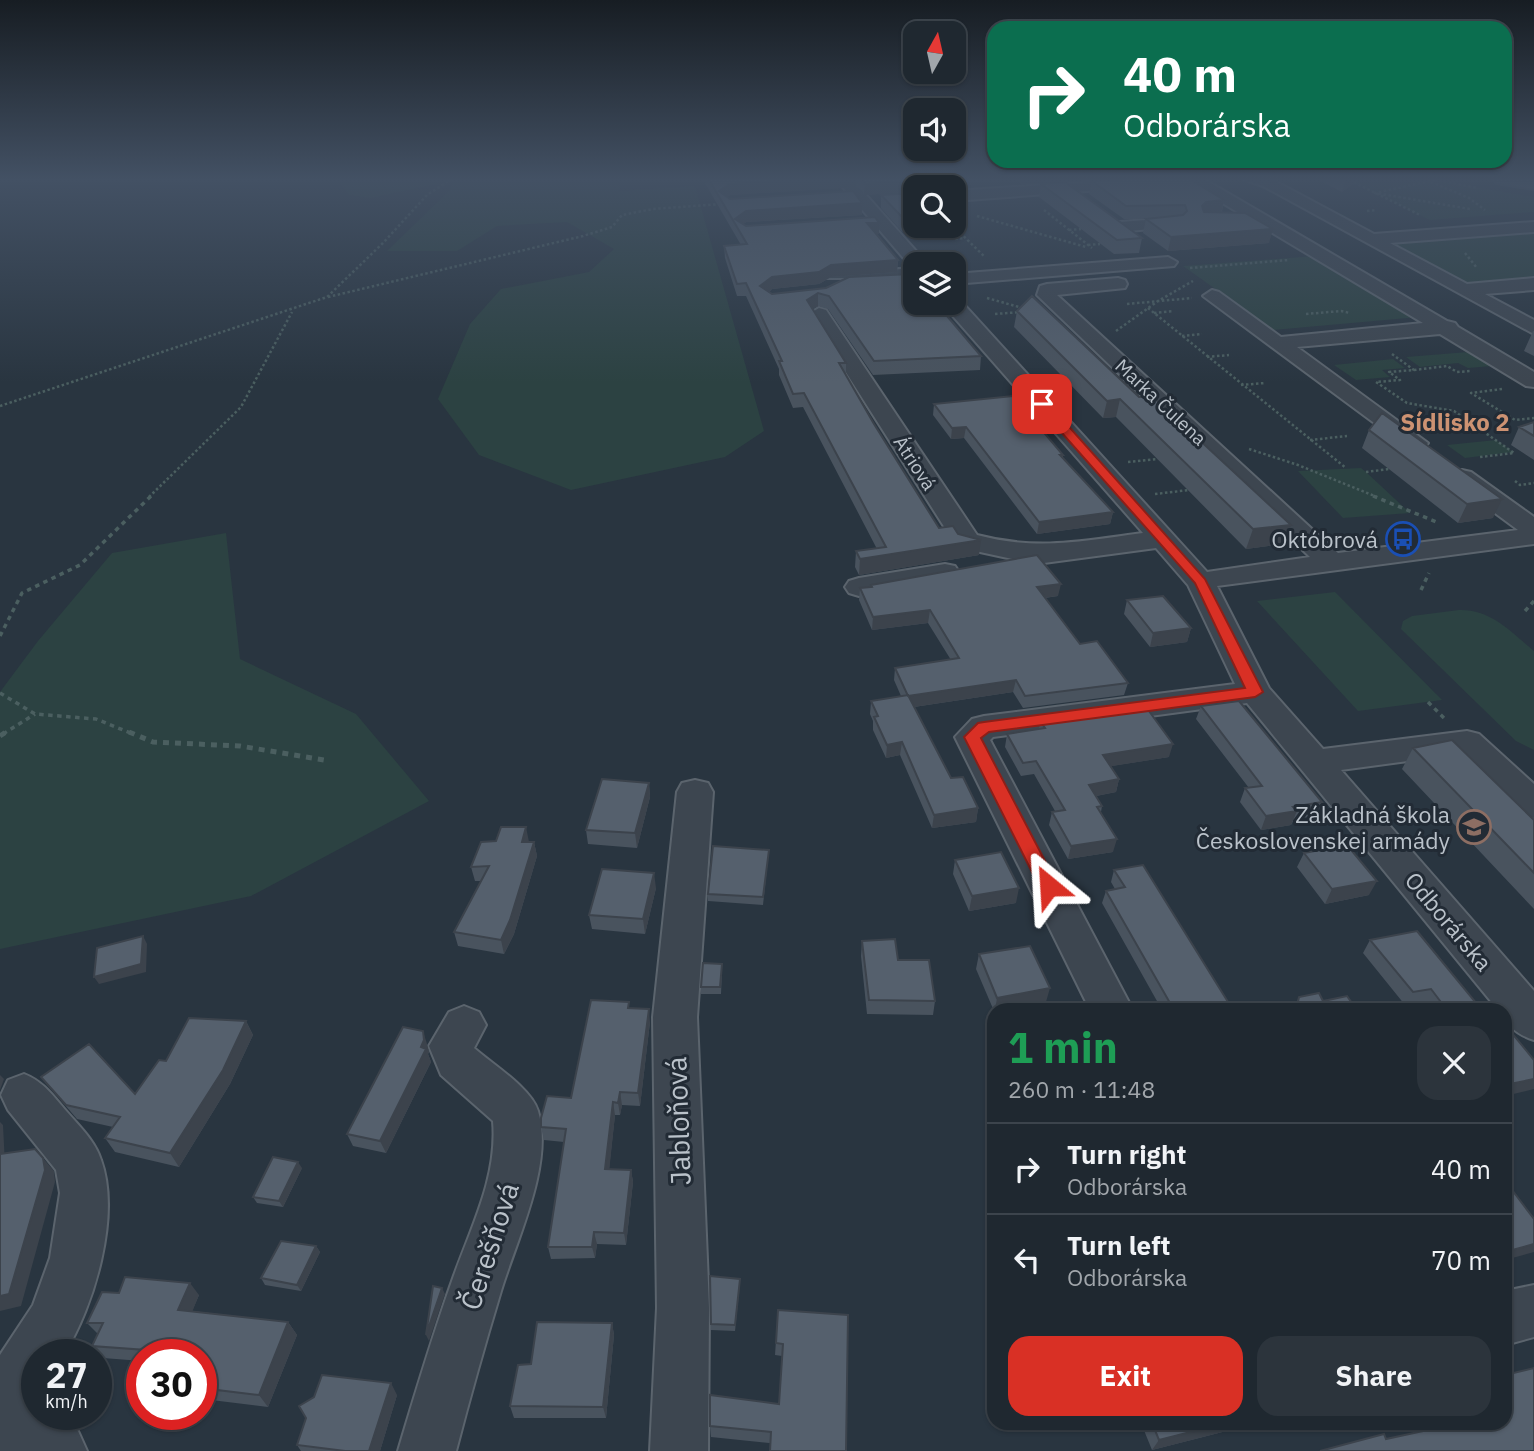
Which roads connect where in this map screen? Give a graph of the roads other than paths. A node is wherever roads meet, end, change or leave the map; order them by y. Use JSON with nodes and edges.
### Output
{"nodes":[{"id":1,"x":1146,"y":246,"type":"edge"},
{"id":2,"x":1303,"y":246,"type":"edge"},
{"id":3,"x":1325,"y":246,"type":"edge"},
{"id":4,"x":1383,"y":246,"type":"edge"},
{"id":5,"x":903,"y":274,"type":"edge"},
{"id":6,"x":966,"y":278,"type":"edge"},
{"id":7,"x":903,"y":280,"type":"edge"},
{"id":8,"x":1118,"y":284,"type":"dead end"},
{"id":9,"x":1534,"y":284,"type":"edge"},
{"id":10,"x":1464,"y":290,"type":"junction"},
{"id":11,"x":822,"y":293,"type":"junction"},
{"id":12,"x":1212,"y":296,"type":"dead end"},
{"id":13,"x":964,"y":315,"type":"edge"},
{"id":14,"x":1527,"y":325,"type":"edge"},
{"id":15,"x":1465,"y":326,"type":"junction"},
{"id":16,"x":1442,"y":327,"type":"junction"},
{"id":17,"x":1278,"y":343,"type":"junction"},
{"id":18,"x":1534,"y":365,"type":"edge"},
{"id":19,"x":1534,"y":381,"type":"edge"},
{"id":20,"x":1534,"y":529,"type":"edge"},
{"id":21,"x":1534,"y":536,"type":"edge"},
{"id":22,"x":1162,"y":539,"type":"junction"},
{"id":23,"x":1049,"y":554,"type":"junction"},
{"id":24,"x":1332,"y":562,"type":"junction"},
{"id":25,"x":1201,"y":582,"type":"junction"},
{"id":26,"x":859,"y":587,"type":"edge"},
{"id":27,"x":1255,"y":692,"type":"junction"},
{"id":28,"x":1314,"y":762,"type":"junction"},
{"id":29,"x":695,"y":792,"type":"dead end"},
{"id":30,"x":1534,"y":805,"type":"edge"},
{"id":31,"x":1108,"y":1003,"type":"edge"},
{"id":32,"x":1534,"y":1022,"type":"edge"},
{"id":33,"x":464,"y":1026,"type":"dead end"},
{"id":34,"x":24,"y":1095,"type":"dead end"},
{"id":35,"x":1534,"y":1311,"type":"edge"},
{"id":36,"x":1512,"y":1316,"type":"edge"},
{"id":37,"x":1,"y":1420,"type":"edge"},
{"id":38,"x":58,"y":1451,"type":"edge"},
{"id":39,"x":427,"y":1451,"type":"edge"},
{"id":40,"x":679,"y":1451,"type":"edge"}],
"edges":[{"from":1,"to":6,"type":"street"},
{"from":2,"to":16,"type":"street"},
{"from":3,"to":15,"type":"street"},
{"from":4,"to":10,"type":"street"},
{"from":5,"to":11,"type":"street"},
{"from":7,"to":11,"type":"street"},
{"from":8,"to":24,"type":"street","name":"Marka Čulena"},
{"from":9,"to":10,"type":"street"},
{"from":10,"to":14,"type":"street"},
{"from":11,"to":23,"type":"street","name":"Átriová"},
{"from":12,"to":17,"type":"street"},
{"from":13,"to":22,"type":"street"},
{"from":14,"to":15,"type":"street"},
{"from":15,"to":16,"type":"street"},
{"from":15,"to":18,"type":"street"},
{"from":16,"to":17,"type":"street"},
{"from":16,"to":19,"type":"street"},
{"from":17,"to":20,"type":"street"},
{"from":21,"to":24,"type":"street"},
{"from":22,"to":23,"type":"street"},
{"from":22,"to":25,"type":"street","name":"Odborárska"},
{"from":23,"to":26,"type":"street"},
{"from":24,"to":25,"type":"street"},
{"from":25,"to":27,"type":"street","name":"Odborárska"},
{"from":27,"to":28,"type":"street","name":"Odborárska"},
{"from":27,"to":31,"type":"street"},
{"from":28,"to":30,"type":"street"},
{"from":28,"to":32,"type":"street","name":"Odborárska"},
{"from":29,"to":40,"type":"street","name":"Jabloňová"},
{"from":33,"to":39,"type":"street","name":"Čerešňová"},
{"from":34,"to":37,"type":"street"},
{"from":35,"to":36,"type":"street"},
{"from":37,"to":38,"type":"street"}]}
